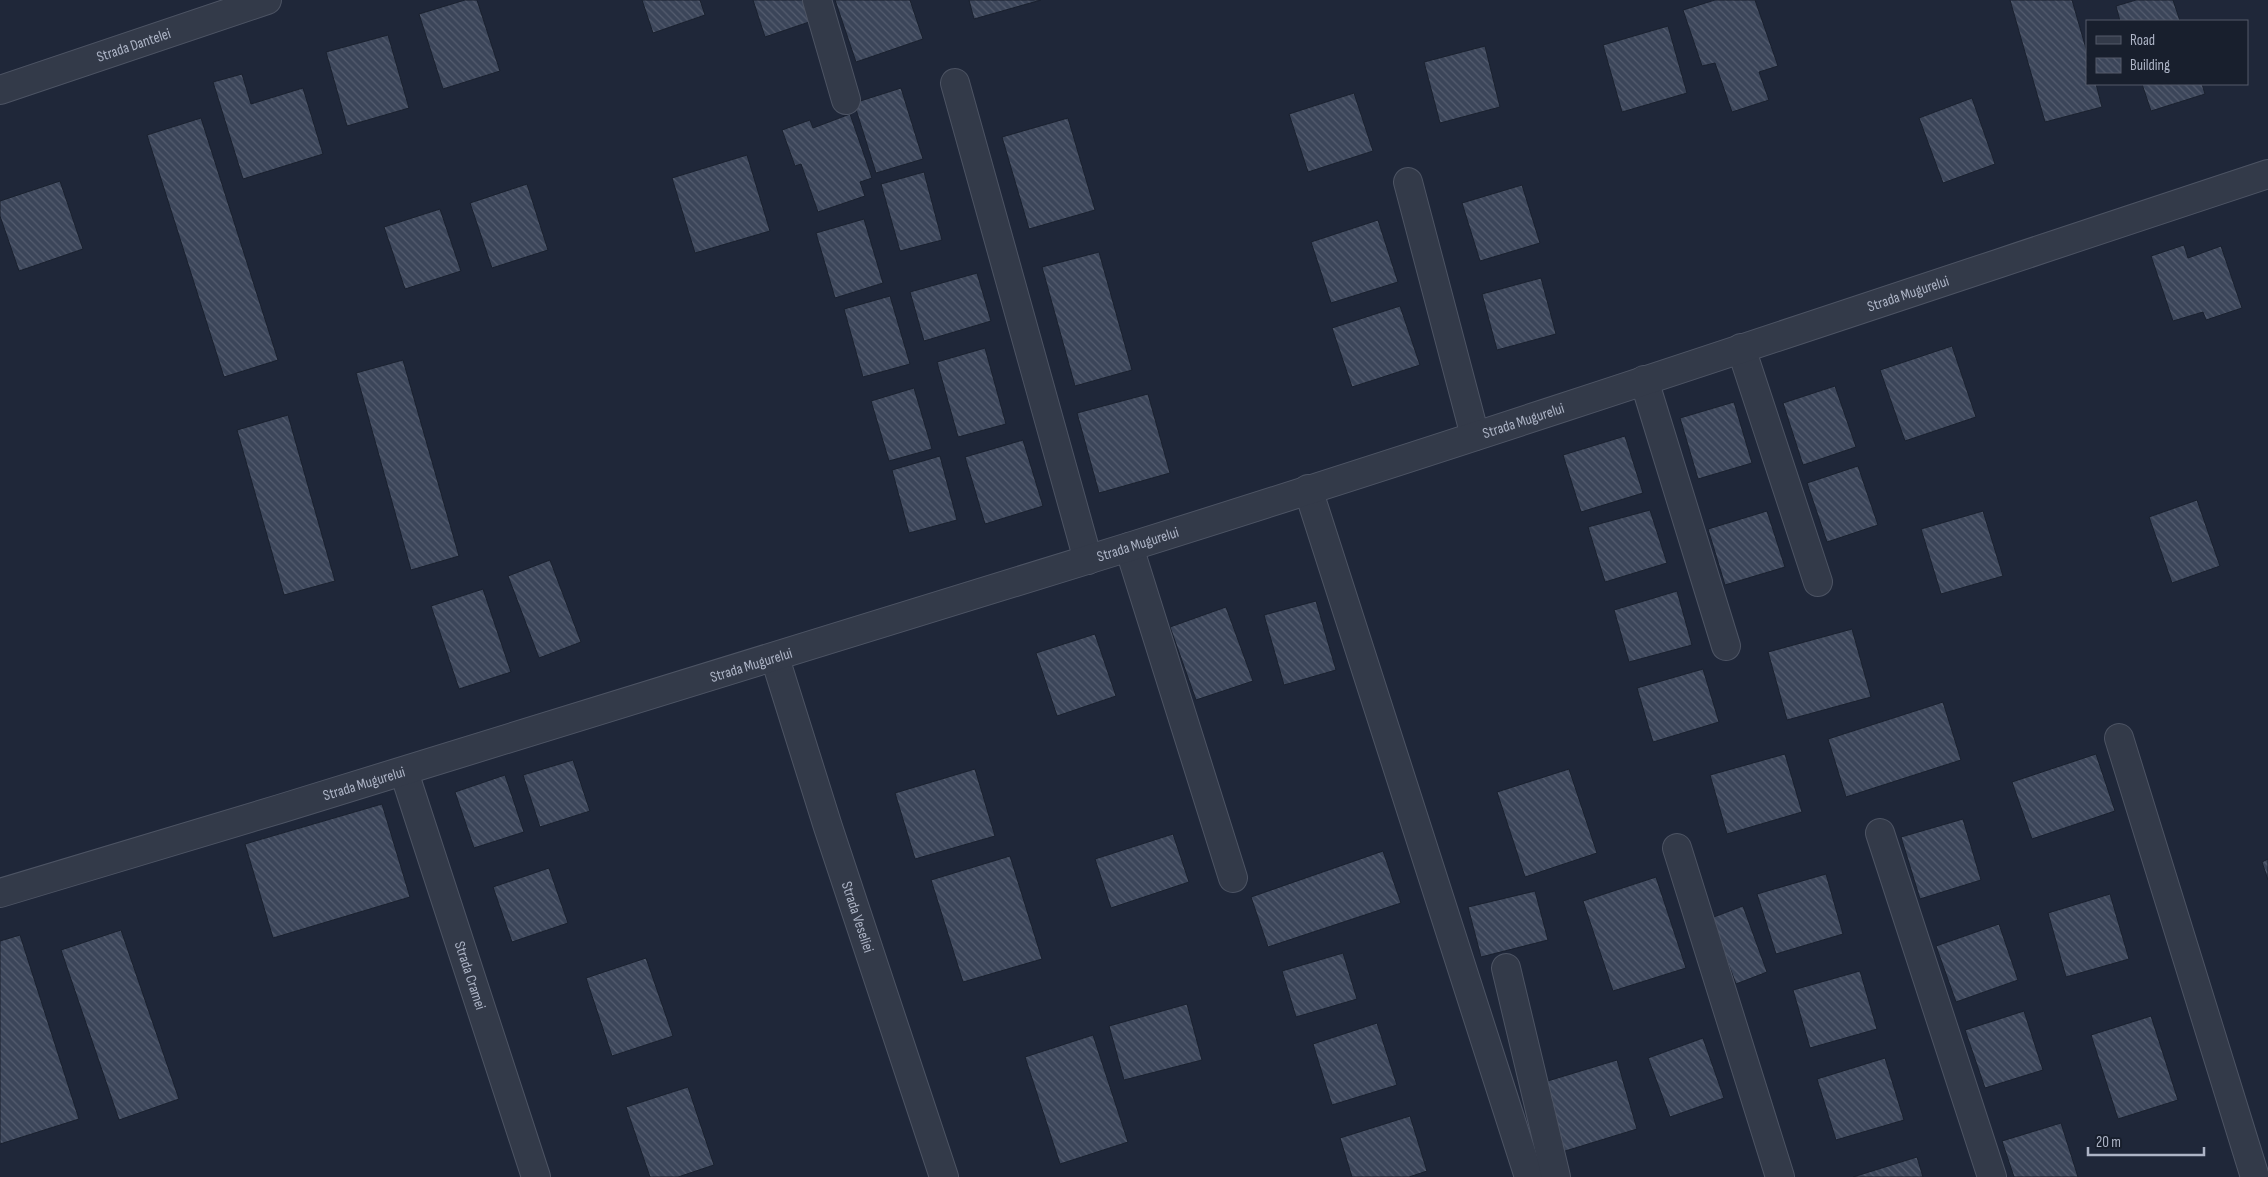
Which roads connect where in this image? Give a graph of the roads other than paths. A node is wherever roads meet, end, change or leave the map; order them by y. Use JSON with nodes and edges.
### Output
{"nodes":[{"id":1,"x":268,"y":0,"type":"edge"},
{"id":2,"x":817,"y":0,"type":"edge"},
{"id":3,"x":954,"y":83,"type":"dead end"},
{"id":4,"x":0,"y":90,"type":"edge"},
{"id":5,"x":846,"y":100,"type":"dead end"},
{"id":6,"x":2268,"y":174,"type":"edge"},
{"id":7,"x":1408,"y":182,"type":"dead end"},
{"id":8,"x":1741,"y":348,"type":"junction"},
{"id":9,"x":1644,"y":380,"type":"junction"},
{"id":10,"x":1475,"y":436,"type":"junction"},
{"id":11,"x":1308,"y":489,"type":"junction"},
{"id":12,"x":1128,"y":547,"type":"junction"},
{"id":13,"x":1088,"y":560,"type":"junction"},
{"id":14,"x":1818,"y":582,"type":"dead end"},
{"id":15,"x":1726,"y":646,"type":"dead end"},
{"id":16,"x":775,"y":658,"type":"junction"},
{"id":17,"x":2119,"y":738,"type":"dead end"},
{"id":18,"x":404,"y":772,"type":"junction"},
{"id":19,"x":1880,"y":833,"type":"dead end"},
{"id":20,"x":1677,"y":848,"type":"dead end"},
{"id":21,"x":1233,"y":878,"type":"dead end"},
{"id":22,"x":0,"y":893,"type":"edge"},
{"id":23,"x":1506,"y":968,"type":"dead end"},
{"id":24,"x":536,"y":1177,"type":"edge"},
{"id":25,"x":944,"y":1177,"type":"edge"},
{"id":26,"x":1529,"y":1177,"type":"edge"},
{"id":27,"x":1556,"y":1177,"type":"edge"},
{"id":28,"x":1780,"y":1177,"type":"edge"},
{"id":29,"x":1992,"y":1177,"type":"edge"},
{"id":30,"x":2255,"y":1177,"type":"edge"}],
"edges":[{"from":1,"to":4,"type":"street","name":"Strada Dantelei"},
{"from":2,"to":5,"type":"street"},
{"from":3,"to":13,"type":"street"},
{"from":6,"to":8,"type":"street","name":"Strada Mugurelui"},
{"from":7,"to":10,"type":"street"},
{"from":8,"to":9,"type":"street","name":"Strada Mugurelui"},
{"from":8,"to":14,"type":"street"},
{"from":9,"to":10,"type":"street","name":"Strada Mugurelui"},
{"from":9,"to":15,"type":"street"},
{"from":10,"to":11,"type":"street","name":"Strada Mugurelui"},
{"from":11,"to":12,"type":"street","name":"Strada Mugurelui"},
{"from":11,"to":26,"type":"street"},
{"from":12,"to":13,"type":"street","name":"Strada Mugurelui"},
{"from":12,"to":21,"type":"street"},
{"from":13,"to":16,"type":"street","name":"Strada Mugurelui"},
{"from":16,"to":18,"type":"street","name":"Strada Mugurelui"},
{"from":16,"to":25,"type":"street","name":"Strada Veseliei"},
{"from":17,"to":30,"type":"street"},
{"from":18,"to":22,"type":"street","name":"Strada Mugurelui"},
{"from":18,"to":24,"type":"street","name":"Strada Cramei"},
{"from":19,"to":29,"type":"street"},
{"from":20,"to":28,"type":"street"},
{"from":23,"to":27,"type":"street"}]}
